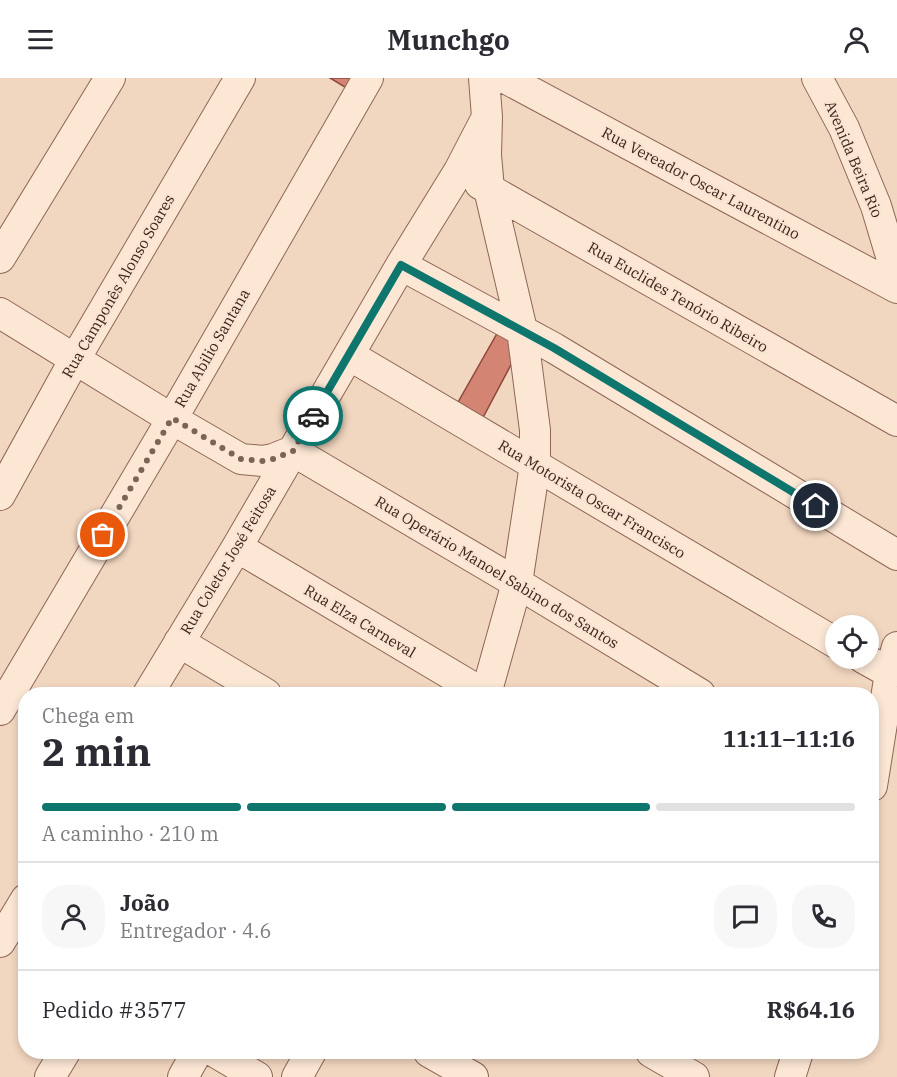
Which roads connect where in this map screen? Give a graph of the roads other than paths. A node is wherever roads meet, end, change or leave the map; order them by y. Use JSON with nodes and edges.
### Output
{"nodes":[{"id":1,"x":110,"y":78,"type":"edge"},
{"id":2,"x":240,"y":78,"type":"edge"},
{"id":3,"x":368,"y":78,"type":"edge"},
{"id":4,"x":484,"y":78,"type":"edge"},
{"id":5,"x":505,"y":78,"type":"edge"},
{"id":6,"x":817,"y":78,"type":"edge"},
{"id":7,"x":487,"y":117,"type":"junction"},
{"id":8,"x":459,"y":171,"type":"junction"},
{"id":9,"x":489,"y":189,"type":"junction"},
{"id":10,"x":0,"y":258,"type":"edge"},
{"id":11,"x":401,"y":265,"type":"junction"},
{"id":12,"x":897,"y":276,"type":"edge"},
{"id":13,"x":897,"y":288,"type":"edge"},
{"id":14,"x":0,"y":314,"type":"edge"},
{"id":15,"x":522,"y":330,"type":"junction"},
{"id":16,"x":349,"y":356,"type":"junction"},
{"id":17,"x":75,"y":359,"type":"junction"},
{"id":18,"x":172,"y":418,"type":"junction"},
{"id":19,"x":897,"y":421,"type":"edge"},
{"id":20,"x":293,"y":451,"type":"junction"},
{"id":21,"x":535,"y":465,"type":"junction"},
{"id":22,"x":0,"y":495,"type":"edge"},
{"id":23,"x":237,"y":547,"type":"junction"},
{"id":24,"x":897,"y":555,"type":"edge"},
{"id":25,"x":517,"y":583,"type":"junction"},
{"id":26,"x":825,"y":636,"type":"edge"},
{"id":27,"x":179,"y":642,"type":"junction"},
{"id":28,"x":879,"y":659,"type":"edge"},
{"id":29,"x":894,"y":660,"type":"edge"},
{"id":30,"x":152,"y":687,"type":"edge"},
{"id":31,"x":254,"y":687,"type":"edge"},
{"id":32,"x":473,"y":687,"type":"edge"},
{"id":33,"x":487,"y":687,"type":"edge"},
{"id":34,"x":688,"y":687,"type":"edge"},
{"id":35,"x":0,"y":711,"type":"edge"},
{"id":36,"x":879,"y":746,"type":"edge"},
{"id":37,"x":18,"y":914,"type":"edge"},
{"id":38,"x":8,"y":932,"type":"edge"},
{"id":39,"x":61,"y":1059,"type":"edge"},
{"id":40,"x":193,"y":1059,"type":"edge"},
{"id":41,"x":227,"y":1059,"type":"edge"},
{"id":42,"x":307,"y":1059,"type":"edge"},
{"id":43,"x":441,"y":1059,"type":"edge"},
{"id":44,"x":663,"y":1059,"type":"edge"},
{"id":45,"x":796,"y":1059,"type":"edge"},
{"id":46,"x":50,"y":1077,"type":"edge"},
{"id":47,"x":183,"y":1077,"type":"edge"},
{"id":48,"x":258,"y":1077,"type":"edge"},
{"id":49,"x":297,"y":1077,"type":"edge"},
{"id":50,"x":473,"y":1077,"type":"edge"},
{"id":51,"x":694,"y":1077,"type":"edge"},
{"id":52,"x":790,"y":1077,"type":"edge"}],
"edges":[{"from":1,"to":10,"type":"street"},
{"from":2,"to":17,"type":"street","name":"Rua Camponês Alonso Soares"},
{"from":3,"to":18,"type":"street","name":"Rua Abilio Santana"},
{"from":4,"to":7,"type":"street"},
{"from":5,"to":13,"type":"street","name":"Rua Vereador Oscar Laurentino"},
{"from":6,"to":12,"type":"street","name":"Avenida Beira Rio"},
{"from":7,"to":8,"type":"street","name":"Rua Coletor José Feitosa"},
{"from":7,"to":9,"type":"street"},
{"from":8,"to":9,"type":"street","name":"Rua Euclides Tenório Ribeiro"},
{"from":8,"to":11,"type":"street","name":"Rua Coletor José Feitosa"},
{"from":9,"to":15,"type":"street"},
{"from":9,"to":19,"type":"street","name":"Rua Euclides Tenório Ribeiro"},
{"from":11,"to":15,"type":"street"},
{"from":11,"to":16,"type":"street","name":"Rua Coletor José Feitosa"},
{"from":14,"to":17,"type":"street"},
{"from":15,"to":21,"type":"street"},
{"from":15,"to":24,"type":"street"},
{"from":16,"to":20,"type":"street","name":"Rua Coletor José Feitosa"},
{"from":16,"to":21,"type":"street","name":"Rua Motorista Oscar Francisco"},
{"from":17,"to":18,"type":"street"},
{"from":17,"to":22,"type":"street","name":"Rua Camponês Alonso Soares"},
{"from":18,"to":20,"type":"street"},
{"from":18,"to":35,"type":"street","name":"Rua Abilio Santana"},
{"from":20,"to":23,"type":"street","name":"Rua Coletor José Feitosa"},
{"from":20,"to":25,"type":"street","name":"Rua Operário Manoel Sabino dos Santos"},
{"from":21,"to":25,"type":"street"},
{"from":21,"to":26,"type":"street","name":"Rua Motorista Oscar Francisco"},
{"from":23,"to":27,"type":"street","name":"Rua Coletor José Feitosa"},
{"from":23,"to":32,"type":"street","name":"Rua Elza Carneval"},
{"from":25,"to":33,"type":"street"},
{"from":25,"to":34,"type":"street","name":"Rua Operário Manoel Sabino dos Santos"},
{"from":27,"to":30,"type":"street","name":"Rua Coletor José Feitosa"},
{"from":27,"to":31,"type":"street"},
{"from":28,"to":29,"type":"street"},
{"from":29,"to":36,"type":"street"},
{"from":37,"to":38,"type":"street"},
{"from":39,"to":46,"type":"street"},
{"from":40,"to":47,"type":"street"},
{"from":41,"to":48,"type":"street"},
{"from":42,"to":49,"type":"street"},
{"from":43,"to":50,"type":"street"},
{"from":44,"to":51,"type":"street"},
{"from":45,"to":52,"type":"street"}]}
